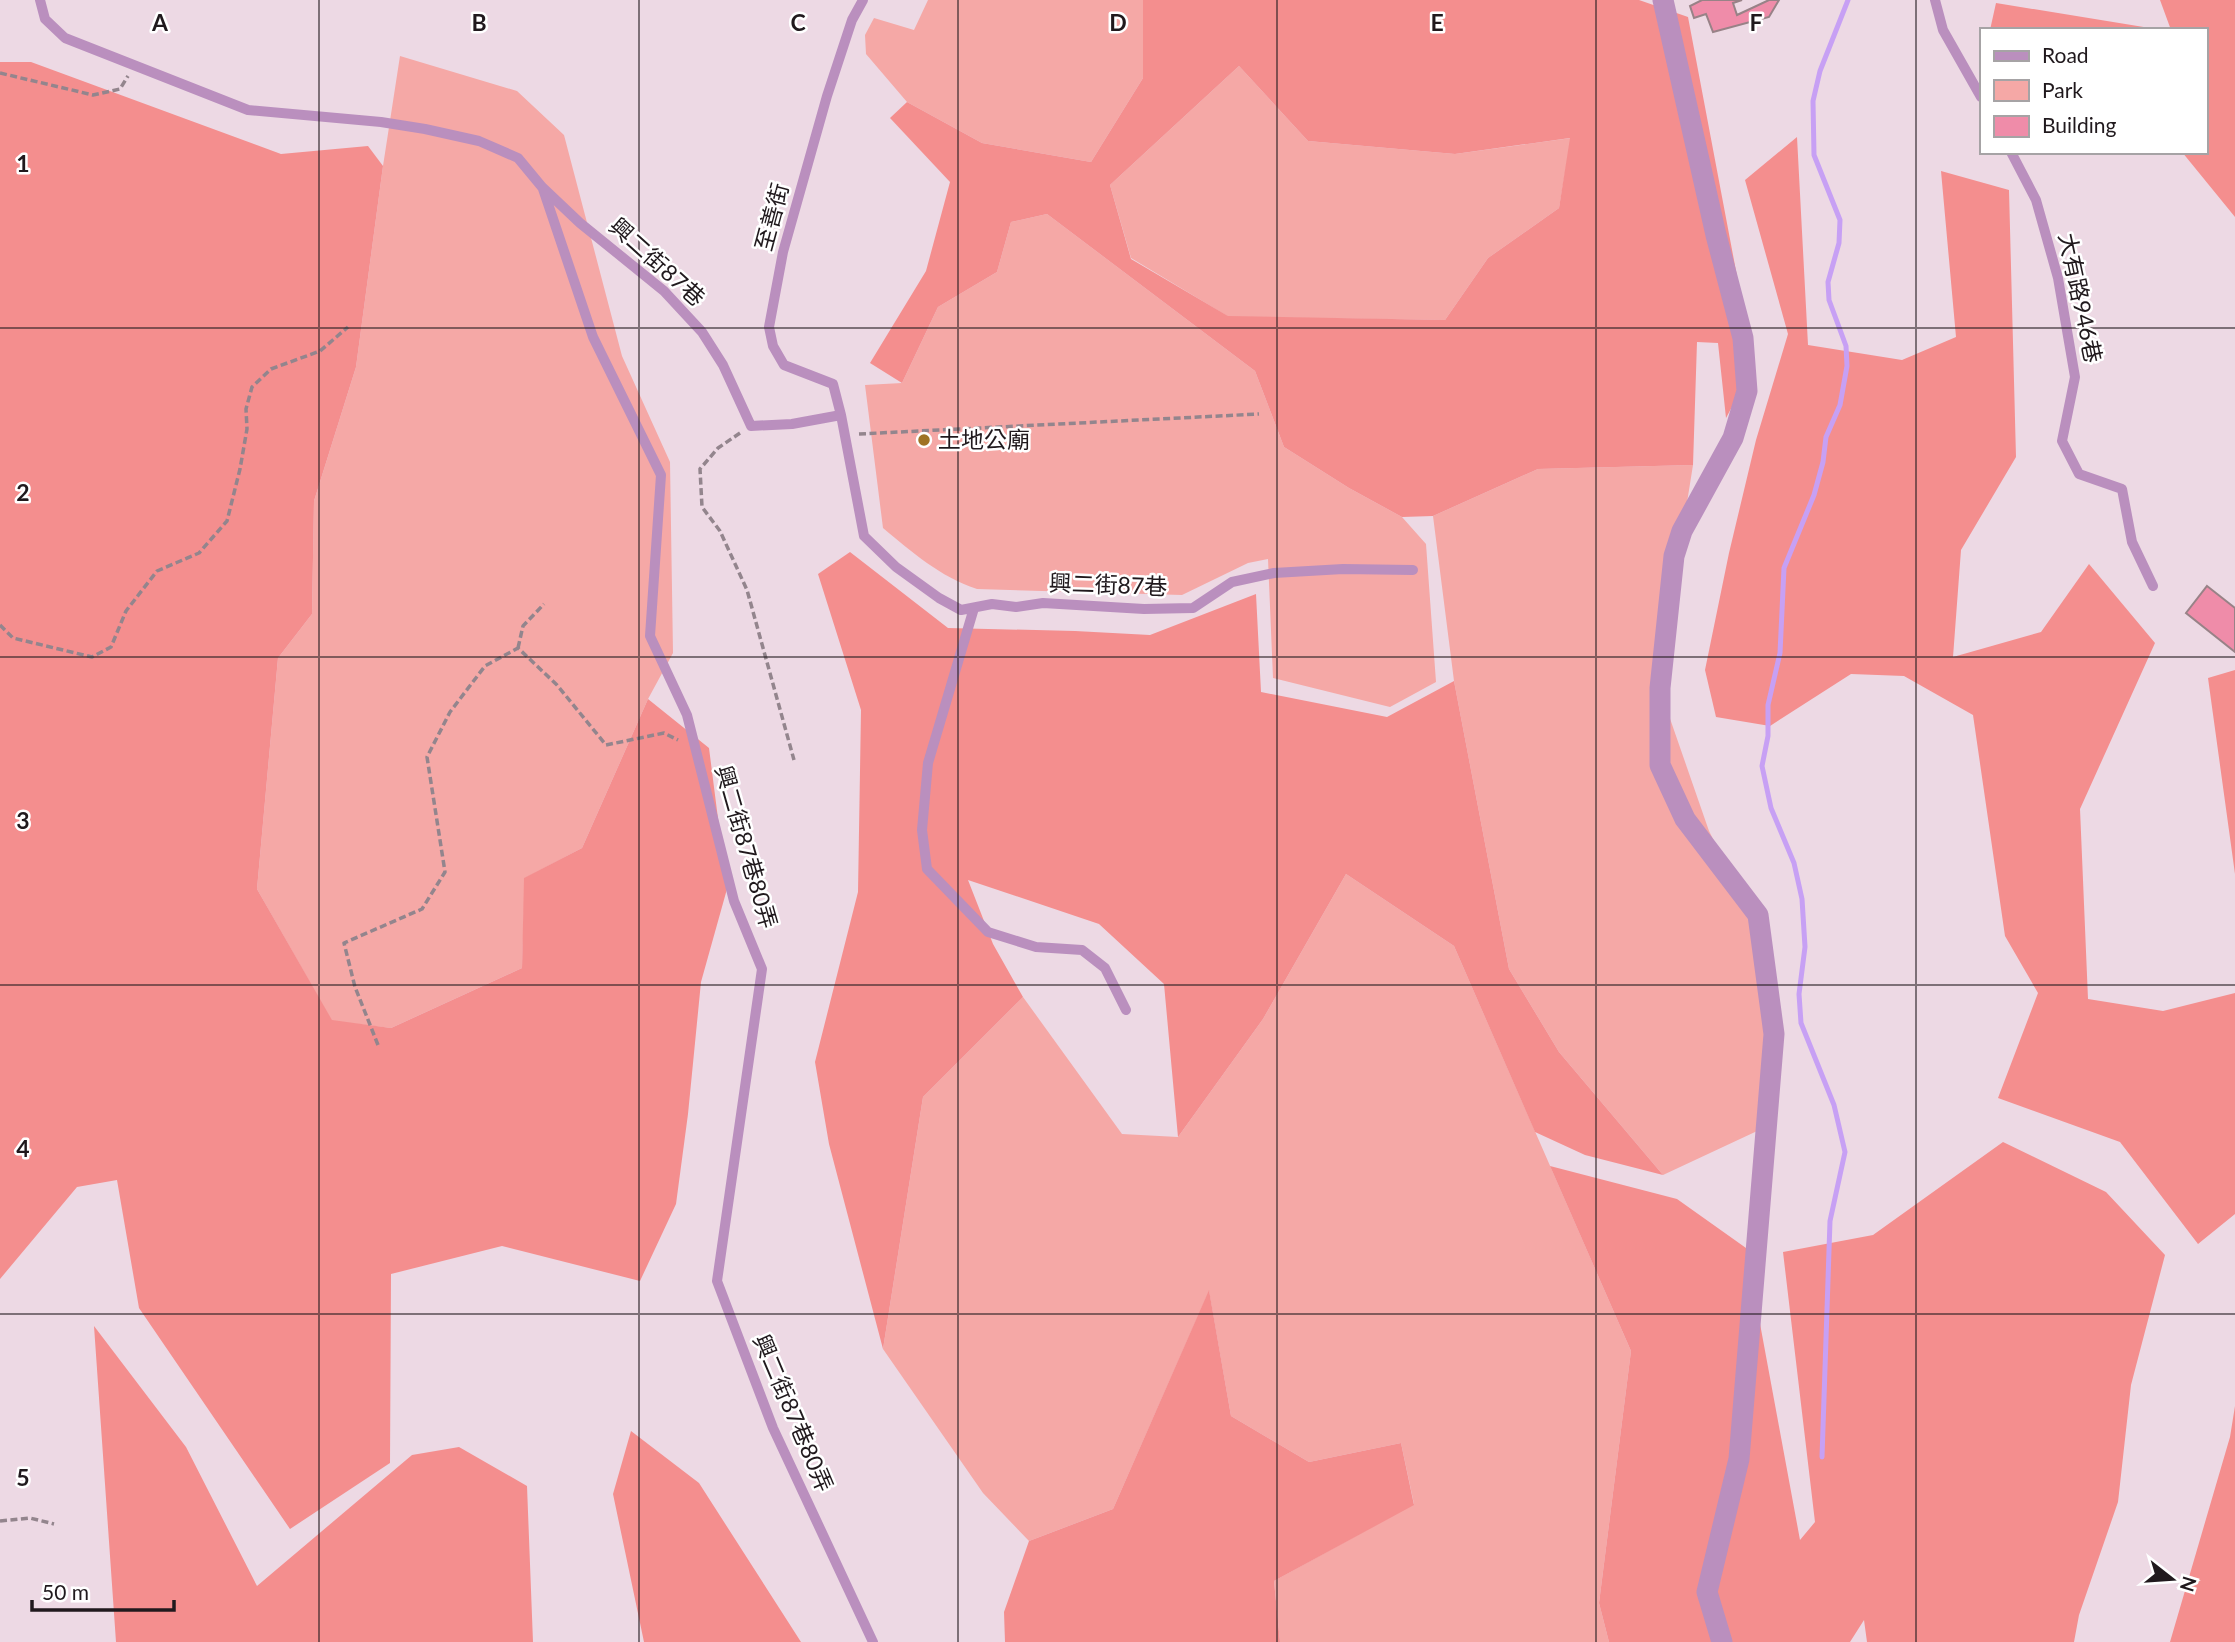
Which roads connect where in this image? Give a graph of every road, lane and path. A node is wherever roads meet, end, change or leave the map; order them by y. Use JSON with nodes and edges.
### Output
{"nodes":[{"id":1,"x":40,"y":0,"type":"edge"},
{"id":2,"x":863,"y":0,"type":"edge"},
{"id":3,"x":1663,"y":0,"type":"edge"},
{"id":4,"x":1935,"y":0,"type":"edge"},
{"id":5,"x":134,"y":65,"type":"junction"},
{"id":6,"x":0,"y":73,"type":"edge"},
{"id":7,"x":1980,"y":95,"type":"edge"},
{"id":8,"x":2012,"y":154,"type":"edge"},
{"id":9,"x":542,"y":187,"type":"junction"},
{"id":10,"x":348,"y":327,"type":"dead end"},
{"id":11,"x":1259,"y":414,"type":"dead end"},
{"id":12,"x":841,"y":415,"type":"junction"},
{"id":13,"x":751,"y":426,"type":"junction"},
{"id":14,"x":845,"y":435,"type":"junction"},
{"id":15,"x":1413,"y":570,"type":"dead end"},
{"id":16,"x":2153,"y":586,"type":"dead end"},
{"id":17,"x":544,"y":604,"type":"dead end"},
{"id":18,"x":974,"y":608,"type":"junction"},
{"id":19,"x":0,"y":625,"type":"edge"},
{"id":20,"x":518,"y":648,"type":"junction"},
{"id":21,"x":696,"y":749,"type":"junction"},
{"id":22,"x":794,"y":760,"type":"dead end"},
{"id":23,"x":1126,"y":1010,"type":"dead end"},
{"id":24,"x":378,"y":1045,"type":"dead end"},
{"id":25,"x":0,"y":1521,"type":"edge"},
{"id":26,"x":54,"y":1524,"type":"dead end"},
{"id":27,"x":873,"y":1642,"type":"edge"},
{"id":28,"x":1722,"y":1642,"type":"edge"}],
"edges":[{"from":1,"to":5,"type":"lane","name":"興二街87巷"},
{"from":2,"to":12,"type":"lane","name":"至善街"},
{"from":3,"to":28,"type":"street"},
{"from":4,"to":7,"type":"lane"},
{"from":5,"to":6,"type":"path"},
{"from":5,"to":9,"type":"lane","name":"興二街87巷"},
{"from":8,"to":16,"type":"lane","name":"大有路946巷"},
{"from":9,"to":13,"type":"lane","name":"興二街87巷"},
{"from":9,"to":21,"type":"lane","name":"興二街87巷80弄"},
{"from":10,"to":19,"type":"path"},
{"from":11,"to":14,"type":"path"},
{"from":12,"to":13,"type":"lane"},
{"from":12,"to":14,"type":"lane","name":"興二街87巷"},
{"from":13,"to":22,"type":"path"},
{"from":14,"to":18,"type":"lane","name":"興二街87巷"},
{"from":15,"to":18,"type":"lane","name":"興二街87巷"},
{"from":17,"to":20,"type":"path"},
{"from":18,"to":23,"type":"lane"},
{"from":20,"to":21,"type":"path"},
{"from":20,"to":24,"type":"path"},
{"from":21,"to":27,"type":"lane","name":"興二街87巷80弄"},
{"from":25,"to":26,"type":"path"}]}
